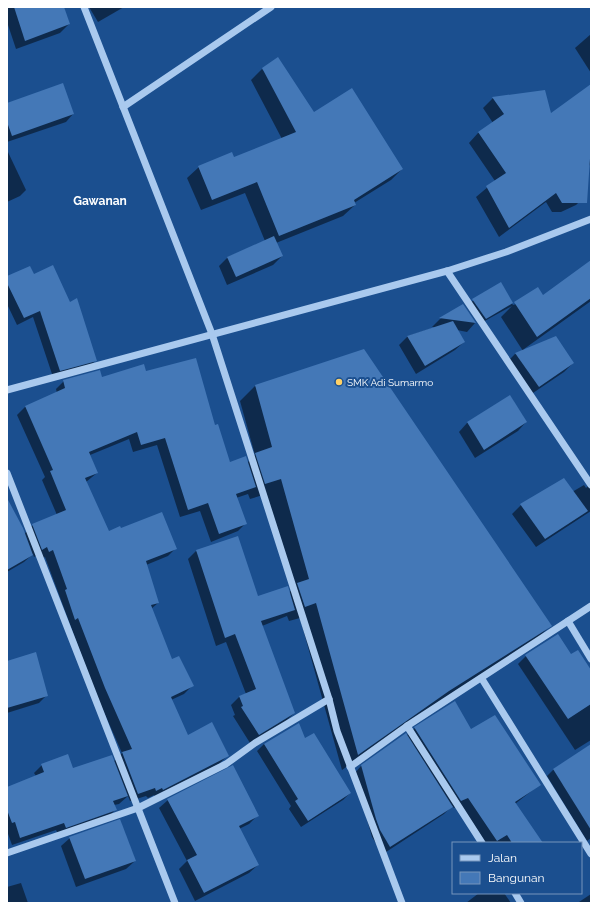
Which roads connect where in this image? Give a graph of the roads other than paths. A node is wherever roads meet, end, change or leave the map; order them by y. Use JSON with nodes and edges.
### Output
{"nodes":[{"id":1,"x":84,"y":7,"type":"edge"},
{"id":2,"x":271,"y":7,"type":"edge"},
{"id":3,"x":123,"y":107,"type":"junction"},
{"id":4,"x":591,"y":219,"type":"edge"},
{"id":5,"x":447,"y":271,"type":"junction"},
{"id":6,"x":212,"y":334,"type":"junction"},
{"id":7,"x":7,"y":390,"type":"edge"},
{"id":8,"x":7,"y":473,"type":"edge"},
{"id":9,"x":591,"y":485,"type":"edge"},
{"id":10,"x":591,"y":606,"type":"edge"},
{"id":11,"x":568,"y":621,"type":"junction"},
{"id":12,"x":591,"y":659,"type":"edge"},
{"id":13,"x":482,"y":679,"type":"junction"},
{"id":14,"x":329,"y":700,"type":"junction"},
{"id":15,"x":407,"y":726,"type":"junction"},
{"id":16,"x":350,"y":767,"type":"junction"},
{"id":17,"x":138,"y":808,"type":"junction"},
{"id":18,"x":481,"y":842,"type":"edge"},
{"id":19,"x":7,"y":853,"type":"edge"},
{"id":20,"x":591,"y":854,"type":"edge"},
{"id":21,"x":515,"y":894,"type":"edge"},
{"id":22,"x":175,"y":903,"type":"edge"},
{"id":23,"x":402,"y":903,"type":"edge"},
{"id":24,"x":521,"y":903,"type":"edge"}],
"edges":[{"from":1,"to":3,"type":"street"},
{"from":2,"to":3,"type":"street"},
{"from":3,"to":6,"type":"street"},
{"from":4,"to":5,"type":"street"},
{"from":5,"to":6,"type":"street"},
{"from":5,"to":9,"type":"street"},
{"from":6,"to":7,"type":"street"},
{"from":6,"to":14,"type":"street"},
{"from":8,"to":17,"type":"street"},
{"from":10,"to":11,"type":"street"},
{"from":11,"to":12,"type":"street"},
{"from":11,"to":13,"type":"street"},
{"from":13,"to":15,"type":"street"},
{"from":13,"to":20,"type":"street"},
{"from":14,"to":16,"type":"street"},
{"from":14,"to":17,"type":"street"},
{"from":15,"to":16,"type":"street"},
{"from":15,"to":18,"type":"street"},
{"from":16,"to":23,"type":"street"},
{"from":17,"to":19,"type":"street"},
{"from":17,"to":22,"type":"street"},
{"from":21,"to":24,"type":"street"}]}
